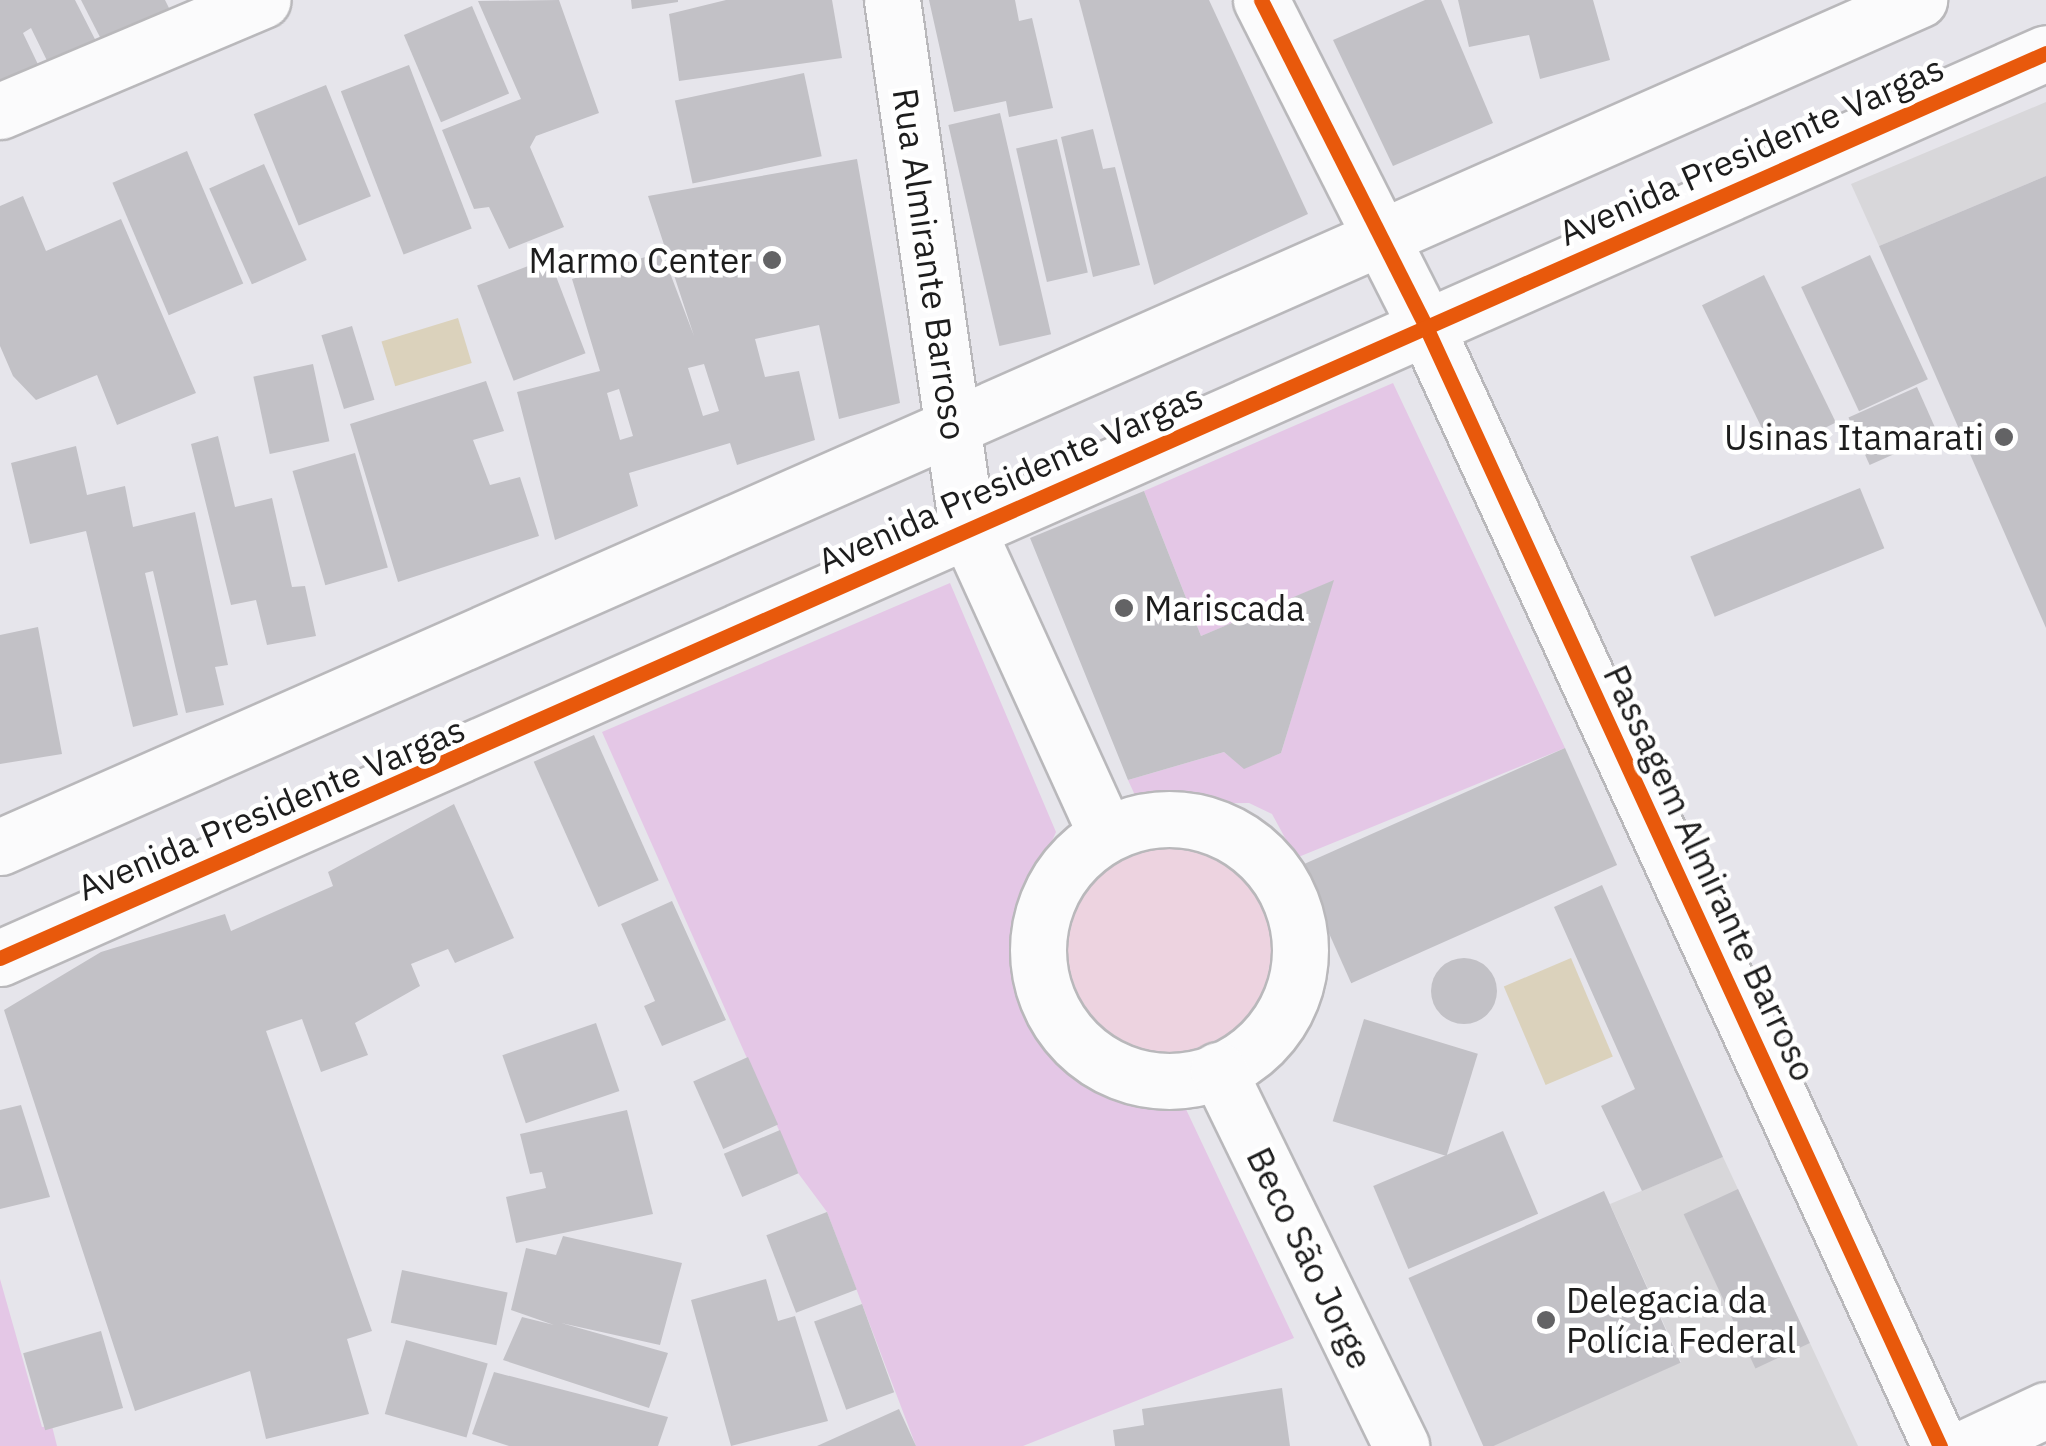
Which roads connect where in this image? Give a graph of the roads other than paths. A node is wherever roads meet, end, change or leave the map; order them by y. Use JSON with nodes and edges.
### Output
{"nodes":[{"id":1,"x":262,"y":0,"type":"edge"},
{"id":2,"x":892,"y":0,"type":"edge"},
{"id":3,"x":1261,"y":0,"type":"edge"},
{"id":4,"x":1919,"y":0,"type":"edge"},
{"id":5,"x":2046,"y":53,"type":"edge"},
{"id":6,"x":0,"y":111,"type":"edge"},
{"id":7,"x":1383,"y":237,"type":"junction"},
{"id":8,"x":1425,"y":325,"type":"junction"},
{"id":9,"x":954,"y":427,"type":"junction"},
{"id":10,"x":967,"y":529,"type":"junction"},
{"id":11,"x":1106,"y":834,"type":"junction"},
{"id":12,"x":0,"y":847,"type":"edge"},
{"id":13,"x":0,"y":958,"type":"edge"},
{"id":14,"x":1218,"y":1070,"type":"junction"},
{"id":15,"x":2046,"y":1410,"type":"edge"},
{"id":16,"x":1401,"y":1446,"type":"edge"},
{"id":17,"x":1940,"y":1446,"type":"edge"},
{"id":18,"x":1968,"y":1446,"type":"edge"}],
"edges":[{"from":1,"to":6,"type":"street"},
{"from":2,"to":9,"type":"street","name":"Rua Almirante Barroso"},
{"from":3,"to":7,"type":"street"},
{"from":4,"to":7,"type":"street","name":"Avenida Presidente Vargas"},
{"from":5,"to":8,"type":"street","name":"Avenida Presidente Vargas"},
{"from":7,"to":8,"type":"street"},
{"from":7,"to":9,"type":"street","name":"Avenida Presidente Vargas"},
{"from":8,"to":10,"type":"street","name":"Avenida Presidente Vargas"},
{"from":8,"to":17,"type":"street","name":"Passagem Almirante Barroso"},
{"from":9,"to":10,"type":"street","name":"Rua Almirante Barroso"},
{"from":9,"to":12,"type":"street","name":"Avenida Presidente Vargas"},
{"from":10,"to":11,"type":"street"},
{"from":10,"to":13,"type":"street","name":"Avenida Presidente Vargas"},
{"from":11,"to":14,"type":"street"},
{"from":11,"to":14,"type":"street"},
{"from":14,"to":16,"type":"street","name":"Beco São Jorge"},
{"from":15,"to":18,"type":"street"}]}
